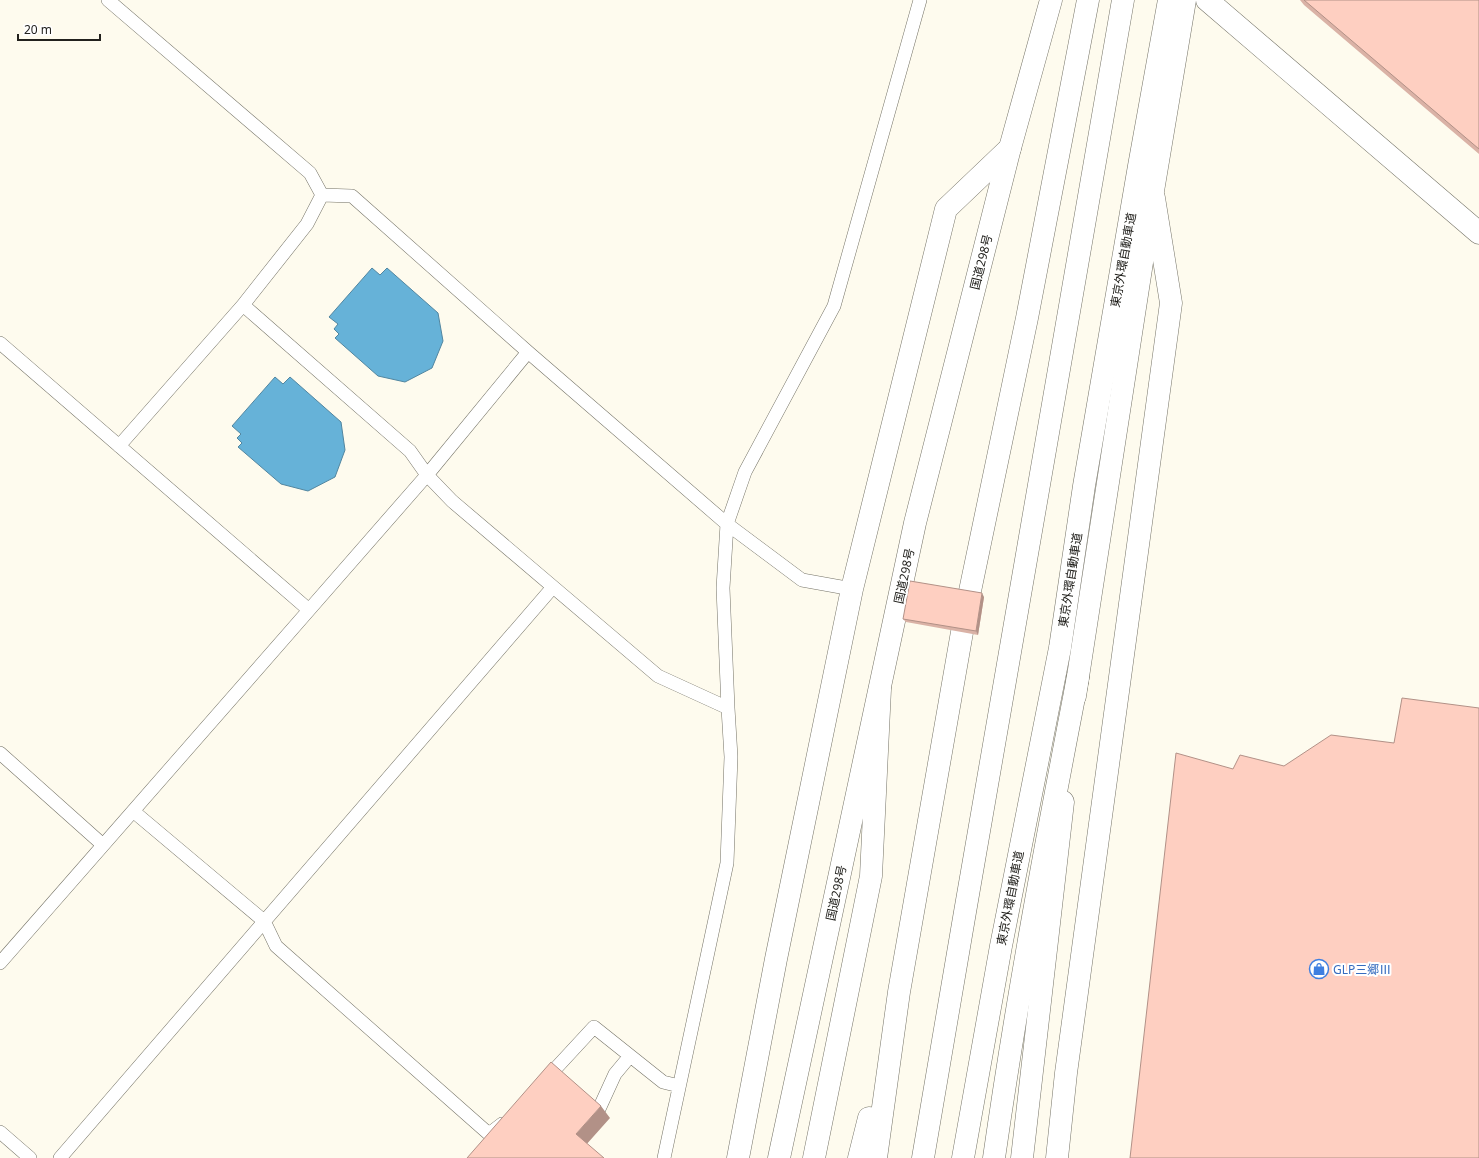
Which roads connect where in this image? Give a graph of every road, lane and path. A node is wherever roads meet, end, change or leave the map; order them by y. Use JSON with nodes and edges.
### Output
{"nodes":[{"id":1,"x":108,"y":0,"type":"edge"},
{"id":2,"x":920,"y":0,"type":"edge"},
{"id":3,"x":1051,"y":0,"type":"edge"},
{"id":4,"x":1088,"y":0,"type":"edge"},
{"id":5,"x":1123,"y":0,"type":"edge"},
{"id":6,"x":1169,"y":0,"type":"edge"},
{"id":7,"x":1185,"y":0,"type":"edge"},
{"id":8,"x":1207,"y":0,"type":"edge"},
{"id":9,"x":1010,"y":148,"type":"junction"},
{"id":10,"x":1153,"y":191,"type":"junction"},
{"id":11,"x":322,"y":195,"type":"junction"},
{"id":12,"x":1479,"y":233,"type":"edge"},
{"id":13,"x":243,"y":305,"type":"junction"},
{"id":14,"x":0,"y":343,"type":"edge"},
{"id":15,"x":528,"y":352,"type":"junction"},
{"id":16,"x":120,"y":446,"type":"junction"},
{"id":17,"x":427,"y":475,"type":"junction"},
{"id":18,"x":727,"y":524,"type":"junction"},
{"id":19,"x":553,"y":587,"type":"junction"},
{"id":20,"x":852,"y":589,"type":"junction"},
{"id":21,"x":309,"y":610,"type":"junction"},
{"id":22,"x":1078,"y":677,"type":"junction"},
{"id":23,"x":880,"y":689,"type":"junction"},
{"id":24,"x":728,"y":708,"type":"junction"},
{"id":25,"x":0,"y":753,"type":"edge"},
{"id":26,"x":133,"y":811,"type":"junction"},
{"id":27,"x":103,"y":845,"type":"junction"},
{"id":28,"x":264,"y":921,"type":"junction"},
{"id":29,"x":0,"y":963,"type":"edge"},
{"id":30,"x":899,"y":992,"type":"junction"},
{"id":31,"x":630,"y":1056,"type":"junction"},
{"id":32,"x":679,"y":1086,"type":"junction"},
{"id":33,"x":536,"y":1091,"type":"edge"},
{"id":34,"x":599,"y":1109,"type":"edge"},
{"id":35,"x":510,"y":1118,"type":"edge"},
{"id":36,"x":0,"y":1132,"type":"edge"},
{"id":37,"x":30,"y":1158,"type":"edge"},
{"id":38,"x":60,"y":1158,"type":"edge"},
{"id":39,"x":664,"y":1158,"type":"edge"},
{"id":40,"x":738,"y":1158,"type":"edge"},
{"id":41,"x":779,"y":1158,"type":"edge"},
{"id":42,"x":814,"y":1158,"type":"edge"},
{"id":43,"x":860,"y":1158,"type":"edge"},
{"id":44,"x":876,"y":1158,"type":"edge"},
{"id":45,"x":923,"y":1158,"type":"edge"},
{"id":46,"x":964,"y":1158,"type":"edge"},
{"id":47,"x":994,"y":1158,"type":"edge"},
{"id":48,"x":1022,"y":1158,"type":"edge"},
{"id":49,"x":1058,"y":1158,"type":"edge"}],
"edges":[{"from":1,"to":11,"type":"lane"},
{"from":2,"to":18,"type":"lane"},
{"from":3,"to":9,"type":"main road","name":"国道298号"},
{"from":4,"to":30,"type":"main road"},
{"from":5,"to":45,"type":"main road"},
{"from":6,"to":46,"type":"main road","name":"東京外環自動車道"},
{"from":7,"to":10,"type":"main road"},
{"from":8,"to":12,"type":"main road"},
{"from":9,"to":20,"type":"main road"},
{"from":9,"to":23,"type":"main road","name":"国道298号"},
{"from":10,"to":22,"type":"main road"},
{"from":10,"to":49,"type":"main road"},
{"from":11,"to":13,"type":"lane"},
{"from":11,"to":15,"type":"lane"},
{"from":13,"to":16,"type":"lane"},
{"from":13,"to":17,"type":"lane"},
{"from":14,"to":16,"type":"lane"},
{"from":15,"to":17,"type":"lane"},
{"from":15,"to":18,"type":"lane"},
{"from":16,"to":21,"type":"lane"},
{"from":17,"to":19,"type":"lane"},
{"from":17,"to":21,"type":"lane"},
{"from":18,"to":20,"type":"lane"},
{"from":18,"to":24,"type":"lane"},
{"from":19,"to":24,"type":"lane"},
{"from":19,"to":28,"type":"lane"},
{"from":20,"to":40,"type":"main road"},
{"from":21,"to":26,"type":"lane"},
{"from":22,"to":47,"type":"main road"},
{"from":22,"to":48,"type":"main road"},
{"from":23,"to":41,"type":"main road","name":"国道298号"},
{"from":23,"to":42,"type":"main road"},
{"from":24,"to":32,"type":"lane"},
{"from":25,"to":27,"type":"lane"},
{"from":26,"to":27,"type":"lane"},
{"from":26,"to":28,"type":"lane"},
{"from":27,"to":29,"type":"lane"},
{"from":28,"to":35,"type":"lane"},
{"from":28,"to":38,"type":"lane"},
{"from":30,"to":43,"type":"main road"},
{"from":30,"to":44,"type":"main road"},
{"from":31,"to":32,"type":"lane"},
{"from":31,"to":33,"type":"lane"},
{"from":31,"to":34,"type":"lane"},
{"from":32,"to":39,"type":"lane"},
{"from":36,"to":37,"type":"lane"}]}
